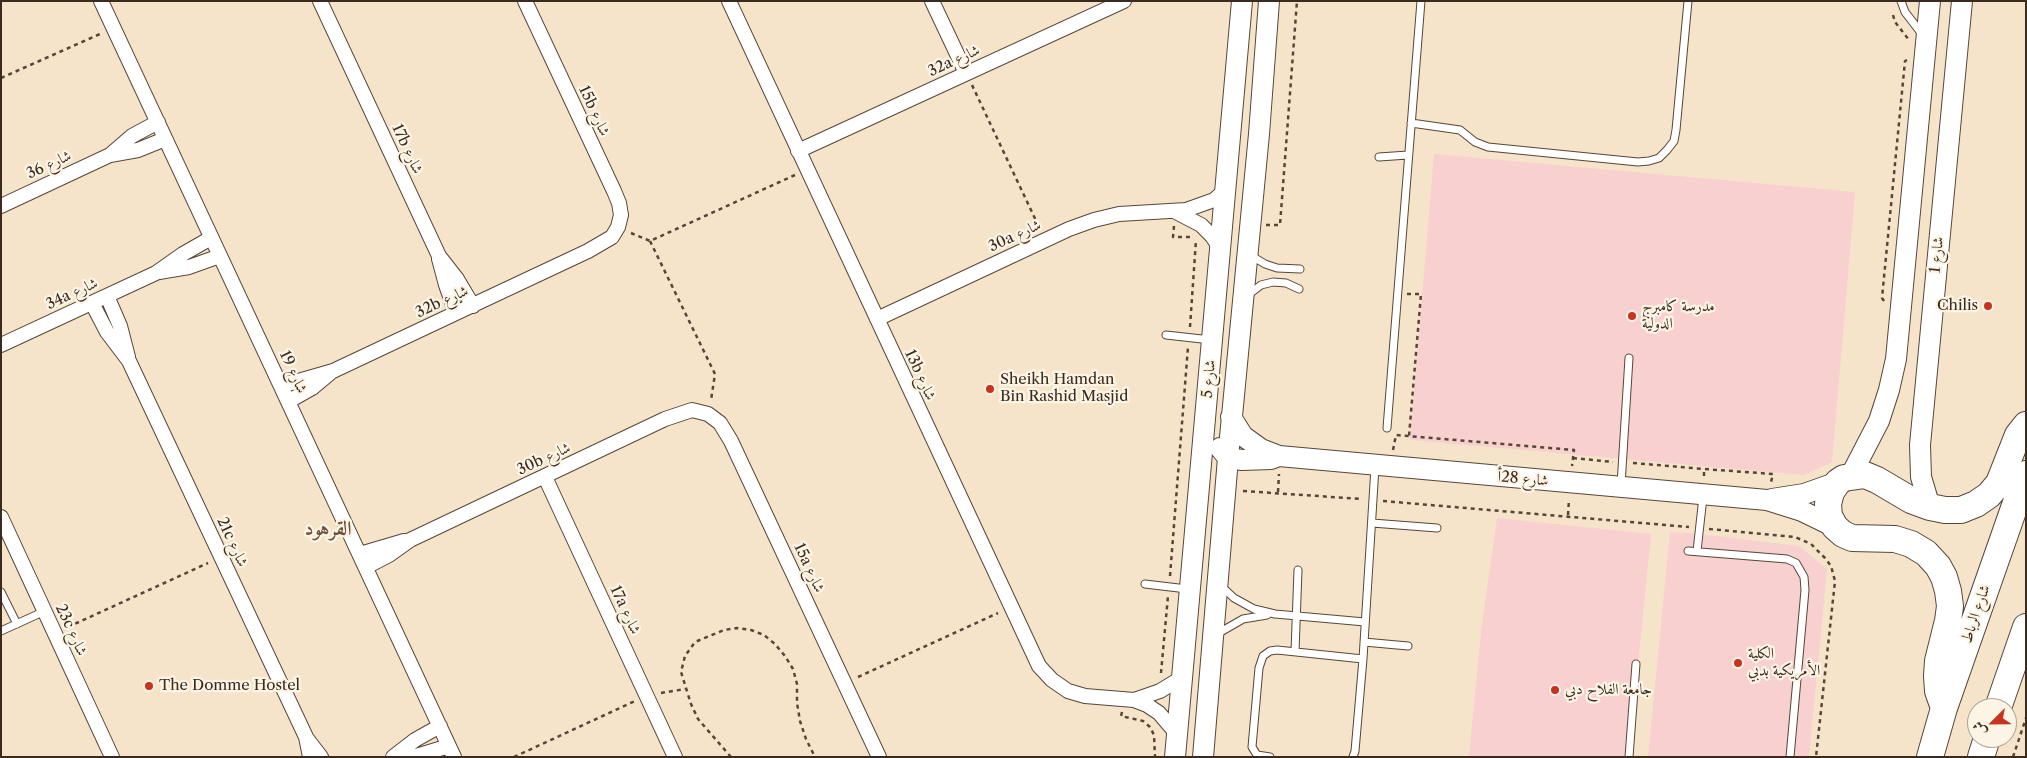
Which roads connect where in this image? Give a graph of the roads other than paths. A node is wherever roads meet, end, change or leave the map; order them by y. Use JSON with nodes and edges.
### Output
{"nodes":[{"id":1,"x":101,"y":1,"type":"edge"},
{"id":2,"x":320,"y":1,"type":"edge"},
{"id":3,"x":525,"y":1,"type":"edge"},
{"id":4,"x":729,"y":1,"type":"edge"},
{"id":5,"x":932,"y":1,"type":"edge"},
{"id":6,"x":1124,"y":1,"type":"edge"},
{"id":7,"x":1421,"y":1,"type":"edge"},
{"id":8,"x":1688,"y":1,"type":"edge"},
{"id":9,"x":1901,"y":1,"type":"edge"},
{"id":10,"x":1930,"y":1,"type":"edge"},
{"id":11,"x":1962,"y":1,"type":"edge"},
{"id":12,"x":1256,"y":3,"type":"edge"},
{"id":13,"x":1919,"y":44,"type":"junction"},
{"id":14,"x":966,"y":73,"type":"junction"},
{"id":15,"x":1924,"y":75,"type":"junction"},
{"id":16,"x":158,"y":122,"type":"junction"},
{"id":17,"x":1411,"y":123,"type":"junction"},
{"id":18,"x":165,"y":140,"type":"junction"},
{"id":19,"x":798,"y":150,"type":"junction"},
{"id":20,"x":110,"y":155,"type":"junction"},
{"id":21,"x":1408,"y":155,"type":"junction"},
{"id":22,"x":1379,"y":157,"type":"dead end"},
{"id":23,"x":1226,"y":190,"type":"junction"},
{"id":24,"x":1,"y":206,"type":"edge"},
{"id":25,"x":1176,"y":212,"type":"junction"},
{"id":26,"x":615,"y":232,"type":"joint"},
{"id":27,"x":212,"y":238,"type":"junction"},
{"id":28,"x":1248,"y":249,"type":"junction"},
{"id":29,"x":1221,"y":250,"type":"junction"},
{"id":30,"x":220,"y":256,"type":"junction"},
{"id":31,"x":439,"y":256,"type":"junction"},
{"id":32,"x":1300,"y":269,"type":"dead end"},
{"id":33,"x":1936,"y":269,"type":"junction"},
{"id":34,"x":156,"y":272,"type":"junction"},
{"id":35,"x":1217,"y":284,"type":"junction"},
{"id":36,"x":1299,"y":289,"type":"dead end"},
{"id":37,"x":107,"y":296,"type":"junction"},
{"id":38,"x":1243,"y":302,"type":"junction"},
{"id":39,"x":92,"y":303,"type":"junction"},
{"id":40,"x":472,"y":306,"type":"junction"},
{"id":41,"x":456,"y":313,"type":"junction"},
{"id":42,"x":877,"y":319,"type":"junction"},
{"id":43,"x":1166,"y":335,"type":"dead end"},
{"id":44,"x":1212,"y":340,"type":"junction"},
{"id":45,"x":1,"y":345,"type":"edge"},
{"id":46,"x":1629,"y":358,"type":"dead end"},
{"id":47,"x":129,"y":361,"type":"junction"},
{"id":48,"x":333,"y":371,"type":"junction"},
{"id":49,"x":281,"y":386,"type":"junction"},
{"id":50,"x":288,"y":401,"type":"junction"},
{"id":51,"x":692,"y":410,"type":"joint"},
{"id":52,"x":1231,"y":417,"type":"junction"},
{"id":53,"x":2026,"y":424,"type":"edge"},
{"id":54,"x":1387,"y":428,"type":"dead end"},
{"id":55,"x":1279,"y":456,"type":"junction"},
{"id":56,"x":1228,"y":458,"type":"junction"},
{"id":57,"x":1376,"y":464,"type":"junction"},
{"id":58,"x":2026,"y":474,"type":"edge"},
{"id":59,"x":545,"y":477,"type":"junction"},
{"id":60,"x":1845,"y":479,"type":"junction"},
{"id":61,"x":1621,"y":488,"type":"junction"},
{"id":62,"x":1703,"y":494,"type":"junction"},
{"id":63,"x":1767,"y":500,"type":"junction"},
{"id":64,"x":1930,"y":507,"type":"junction"},
{"id":65,"x":1,"y":517,"type":"edge"},
{"id":66,"x":1372,"y":523,"type":"junction"},
{"id":67,"x":1835,"y":527,"type":"junction"},
{"id":68,"x":1437,"y":528,"type":"dead end"},
{"id":69,"x":410,"y":540,"type":"junction"},
{"id":70,"x":1688,"y":551,"type":"dead end"},
{"id":71,"x":1697,"y":551,"type":"junction"},
{"id":72,"x":360,"y":554,"type":"junction"},
{"id":73,"x":366,"y":567,"type":"junction"},
{"id":74,"x":1298,"y":570,"type":"dead end"},
{"id":75,"x":1218,"y":582,"type":"junction"},
{"id":76,"x":1145,"y":584,"type":"dead end"},
{"id":77,"x":1190,"y":589,"type":"junction"},
{"id":78,"x":1,"y":592,"type":"edge"},
{"id":79,"x":45,"y":611,"type":"junction"},
{"id":80,"x":1275,"y":614,"type":"junction"},
{"id":81,"x":1295,"y":615,"type":"junction"},
{"id":82,"x":1365,"y":622,"type":"junction"},
{"id":83,"x":17,"y":624,"type":"junction"},
{"id":84,"x":2026,"y":627,"type":"edge"},
{"id":85,"x":1,"y":631,"type":"edge"},
{"id":86,"x":1213,"y":637,"type":"junction"},
{"id":87,"x":1364,"y":642,"type":"junction"},
{"id":88,"x":1408,"y":646,"type":"dead end"},
{"id":89,"x":1295,"y":652,"type":"junction"},
{"id":90,"x":1363,"y":659,"type":"junction"},
{"id":91,"x":1636,"y":664,"type":"dead end"},
{"id":92,"x":1183,"y":677,"type":"junction"},
{"id":93,"x":2001,"y":698,"type":"edge"},
{"id":94,"x":1128,"y":699,"type":"junction"},
{"id":95,"x":1944,"y":708,"type":"junction"},
{"id":96,"x":440,"y":726,"type":"junction"},
{"id":97,"x":1177,"y":734,"type":"junction"},
{"id":98,"x":306,"y":737,"type":"junction"},
{"id":99,"x":452,"y":751,"type":"edge"},
{"id":100,"x":1205,"y":755,"type":"edge"},
{"id":101,"x":112,"y":757,"type":"edge"},
{"id":102,"x":310,"y":757,"type":"edge"},
{"id":103,"x":321,"y":757,"type":"edge"},
{"id":104,"x":393,"y":757,"type":"edge"},
{"id":105,"x":413,"y":757,"type":"edge"},
{"id":106,"x":675,"y":757,"type":"edge"},
{"id":107,"x":879,"y":757,"type":"edge"},
{"id":108,"x":1175,"y":757,"type":"edge"},
{"id":109,"x":1270,"y":757,"type":"edge"},
{"id":110,"x":1353,"y":757,"type":"edge"},
{"id":111,"x":1629,"y":757,"type":"edge"},
{"id":112,"x":1790,"y":757,"type":"edge"},
{"id":113,"x":1930,"y":757,"type":"edge"}],
"edges":[{"from":1,"to":16,"type":"street","name":"شارع 19"},
{"from":2,"to":31,"type":"street","name":"17b شارع"},
{"from":3,"to":26,"type":"street","name":"15b شارع"},
{"from":4,"to":19,"type":"street","name":"13b شارع"},
{"from":5,"to":14,"type":"street"},
{"from":6,"to":14,"type":"street","name":"32a شارع"},
{"from":7,"to":17,"type":"lane"},
{"from":8,"to":17,"type":"lane"},
{"from":9,"to":13,"type":"lane"},
{"from":10,"to":13,"type":"street","name":"شارع 1"},
{"from":11,"to":33,"type":"street","name":"شارع 1"},
{"from":12,"to":23,"type":"street","name":"شارع 5"},
{"from":12,"to":28,"type":"street","name":"شارع 5"},
{"from":13,"to":15,"type":"street","name":"شارع 1"},
{"from":14,"to":19,"type":"street","name":"32a شارع"},
{"from":15,"to":33,"type":"street"},
{"from":15,"to":60,"type":"street","name":"شارع 1"},
{"from":16,"to":18,"type":"street","name":"شارع 19"},
{"from":16,"to":20,"type":"street","name":"شارع 36"},
{"from":17,"to":21,"type":"lane"},
{"from":18,"to":20,"type":"street","name":"شارع 36"},
{"from":18,"to":27,"type":"street","name":"شارع 19"},
{"from":19,"to":42,"type":"street","name":"13b شارع"},
{"from":20,"to":24,"type":"street","name":"شارع 36"},
{"from":21,"to":22,"type":"lane"},
{"from":21,"to":54,"type":"lane"},
{"from":23,"to":25,"type":"street","name":"30a شارع"},
{"from":23,"to":29,"type":"street","name":"شارع 5"},
{"from":25,"to":29,"type":"street","name":"30a شارع"},
{"from":25,"to":42,"type":"street","name":"30a شارع"},
{"from":26,"to":40,"type":"street","name":"32b شارع"},
{"from":27,"to":30,"type":"street","name":"شارع 19"},
{"from":27,"to":34,"type":"street","name":"34a شارع"},
{"from":28,"to":32,"type":"lane"},
{"from":28,"to":38,"type":"street","name":"شارع 5"},
{"from":29,"to":35,"type":"street","name":"شارع 5"},
{"from":30,"to":34,"type":"street","name":"34a شارع"},
{"from":30,"to":49,"type":"street","name":"شارع 19"},
{"from":31,"to":40,"type":"street","name":"17b شارع"},
{"from":31,"to":41,"type":"street"},
{"from":33,"to":64,"type":"street","name":"شارع 1"},
{"from":34,"to":37,"type":"street","name":"34a شارع"},
{"from":35,"to":44,"type":"street","name":"شارع 5"},
{"from":35,"to":56,"type":"street"},
{"from":36,"to":38,"type":"lane"},
{"from":37,"to":39,"type":"street","name":"34a شارع"},
{"from":37,"to":47,"type":"street","name":"21c شارع"},
{"from":38,"to":52,"type":"street","name":"شارع 5"},
{"from":39,"to":45,"type":"street","name":"34a شارع"},
{"from":39,"to":47,"type":"street","name":"21c شارع"},
{"from":40,"to":41,"type":"street","name":"32b شارع"},
{"from":41,"to":48,"type":"street","name":"32b شارع"},
{"from":42,"to":94,"type":"street","name":"13b شارع"},
{"from":43,"to":44,"type":"lane"},
{"from":44,"to":77,"type":"street","name":"شارع 5"},
{"from":46,"to":61,"type":"lane"},
{"from":47,"to":98,"type":"street","name":"21c شارع"},
{"from":48,"to":49,"type":"street","name":"32b شارع"},
{"from":48,"to":50,"type":"street"},
{"from":49,"to":50,"type":"street","name":"شارع 19"},
{"from":50,"to":72,"type":"street","name":"شارع 19"},
{"from":51,"to":59,"type":"street","name":"30b شارع"},
{"from":51,"to":107,"type":"street","name":"15a شارع"},
{"from":52,"to":55,"type":"street","name":"شارع 28أ"},
{"from":52,"to":56,"type":"street","name":"شارع 5"},
{"from":53,"to":64,"type":"highway"},
{"from":55,"to":56,"type":"street","name":"شارع 28أ"},
{"from":55,"to":57,"type":"street","name":"شارع 28أ"},
{"from":56,"to":75,"type":"street","name":"شارع 5"},
{"from":57,"to":61,"type":"street","name":"شارع 28أ"},
{"from":57,"to":66,"type":"lane"},
{"from":58,"to":95,"type":"highway","name":"شارع الرباط"},
{"from":59,"to":69,"type":"street","name":"30b شارع"},
{"from":59,"to":106,"type":"street","name":"17a شارع"},
{"from":60,"to":63,"type":"street","name":"شارع 28أ"},
{"from":60,"to":64,"type":"highway"},
{"from":60,"to":67,"type":"highway"},
{"from":61,"to":62,"type":"street","name":"شارع 28أ"},
{"from":62,"to":63,"type":"street","name":"شارع 28أ"},
{"from":62,"to":71,"type":"lane"},
{"from":63,"to":67,"type":"street","name":"شارع 28أ"},
{"from":65,"to":79,"type":"street","name":"23c شارع"},
{"from":66,"to":68,"type":"lane"},
{"from":66,"to":82,"type":"lane"},
{"from":67,"to":95,"type":"highway"},
{"from":69,"to":72,"type":"street"},
{"from":69,"to":73,"type":"street"},
{"from":70,"to":71,"type":"lane"},
{"from":71,"to":112,"type":"lane"},
{"from":72,"to":73,"type":"street","name":"شارع 19"},
{"from":73,"to":96,"type":"street","name":"شارع 19"},
{"from":74,"to":81,"type":"lane"},
{"from":75,"to":80,"type":"lane"},
{"from":75,"to":86,"type":"street","name":"شارع 5"},
{"from":76,"to":77,"type":"lane"},
{"from":77,"to":92,"type":"street","name":"شارع 5"},
{"from":78,"to":83,"type":"lane"},
{"from":79,"to":83,"type":"lane"},
{"from":79,"to":101,"type":"street","name":"23c شارع"},
{"from":80,"to":81,"type":"lane"},
{"from":80,"to":86,"type":"lane"},
{"from":81,"to":82,"type":"lane"},
{"from":81,"to":89,"type":"lane"},
{"from":82,"to":87,"type":"lane"},
{"from":83,"to":85,"type":"lane"},
{"from":84,"to":93,"type":"highway"},
{"from":86,"to":100,"type":"street","name":"شارع 5"},
{"from":87,"to":88,"type":"lane"},
{"from":87,"to":90,"type":"lane"},
{"from":89,"to":90,"type":"lane"},
{"from":89,"to":109,"type":"lane"},
{"from":90,"to":110,"type":"lane"},
{"from":91,"to":111,"type":"lane"},
{"from":92,"to":94,"type":"street","name":"13b شارع"},
{"from":92,"to":97,"type":"street","name":"شارع 5"},
{"from":94,"to":97,"type":"street","name":"13b شارع"},
{"from":95,"to":113,"type":"highway","name":"شارع الرباط"},
{"from":96,"to":99,"type":"street","name":"شارع 19"},
{"from":96,"to":104,"type":"street"},
{"from":97,"to":108,"type":"street","name":"شارع 5"},
{"from":98,"to":102,"type":"street","name":"21c شارع"},
{"from":98,"to":103,"type":"street","name":"21c شارع"},
{"from":99,"to":105,"type":"street"}]}
